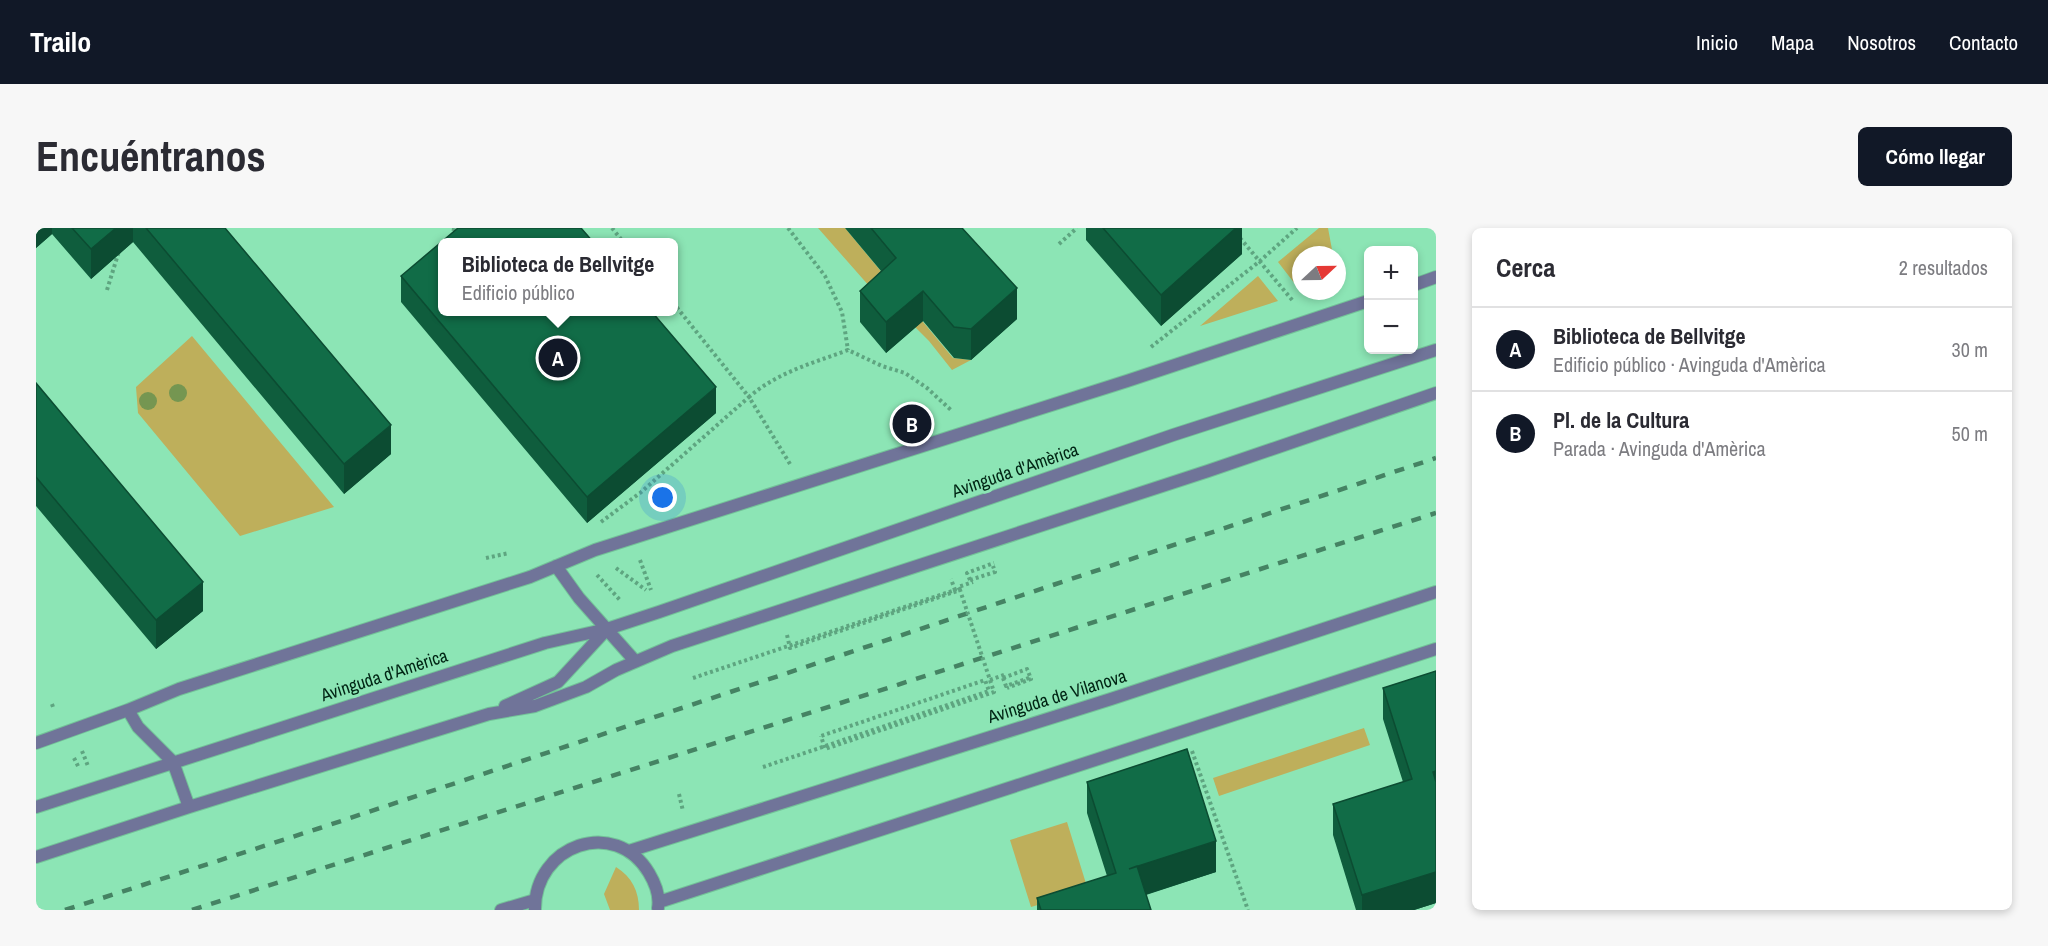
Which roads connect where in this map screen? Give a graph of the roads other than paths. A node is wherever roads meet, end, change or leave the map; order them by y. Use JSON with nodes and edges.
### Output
{"nodes":[{"id":1,"x":1436,"y":278,"type":"edge"},
{"id":2,"x":1418,"y":283,"type":"edge"},
{"id":3,"x":1364,"y":302,"type":"edge"},
{"id":4,"x":1436,"y":350,"type":"edge"},
{"id":5,"x":1436,"y":393,"type":"edge"},
{"id":6,"x":556,"y":566,"type":"junction"},
{"id":7,"x":1436,"y":592,"type":"edge"},
{"id":8,"x":607,"y":628,"type":"junction"},
{"id":9,"x":1436,"y":650,"type":"edge"},
{"id":10,"x":635,"y":661,"type":"junction"},
{"id":11,"x":128,"y":710,"type":"junction"},
{"id":12,"x":489,"y":714,"type":"junction"},
{"id":13,"x":36,"y":743,"type":"edge"},
{"id":14,"x":173,"y":762,"type":"junction"},
{"id":15,"x":36,"y":807,"type":"edge"},
{"id":16,"x":189,"y":807,"type":"junction"},
{"id":17,"x":628,"y":851,"type":"junction"},
{"id":18,"x":36,"y":857,"type":"edge"},
{"id":19,"x":535,"y":905,"type":"edge"},
{"id":20,"x":658,"y":906,"type":"edge"},
{"id":21,"x":501,"y":910,"type":"edge"}],
"edges":[{"from":1,"to":2,"type":"street"},
{"from":3,"to":6,"type":"street"},
{"from":4,"to":8,"type":"street","name":"Avinguda d'Amèrica"},
{"from":5,"to":10,"type":"street","name":"Avinguda d'Amèrica"},
{"from":6,"to":8,"type":"street"},
{"from":6,"to":11,"type":"street"},
{"from":7,"to":17,"type":"street","name":"Avinguda de Vilanova"},
{"from":8,"to":10,"type":"street"},
{"from":8,"to":12,"type":"street","name":"Avinguda d'Amèrica"},
{"from":8,"to":14,"type":"street","name":"Avinguda d'Amèrica"},
{"from":9,"to":20,"type":"street"},
{"from":10,"to":12,"type":"street","name":"Avinguda d'Amèrica"},
{"from":11,"to":13,"type":"street"},
{"from":11,"to":14,"type":"street"},
{"from":12,"to":16,"type":"street","name":"Avinguda d'Amèrica"},
{"from":14,"to":15,"type":"street","name":"Avinguda d'Amèrica"},
{"from":14,"to":16,"type":"street"},
{"from":16,"to":18,"type":"street","name":"Avinguda d'Amèrica"},
{"from":17,"to":19,"type":"street"},
{"from":17,"to":20,"type":"street"},
{"from":19,"to":21,"type":"street"}]}
